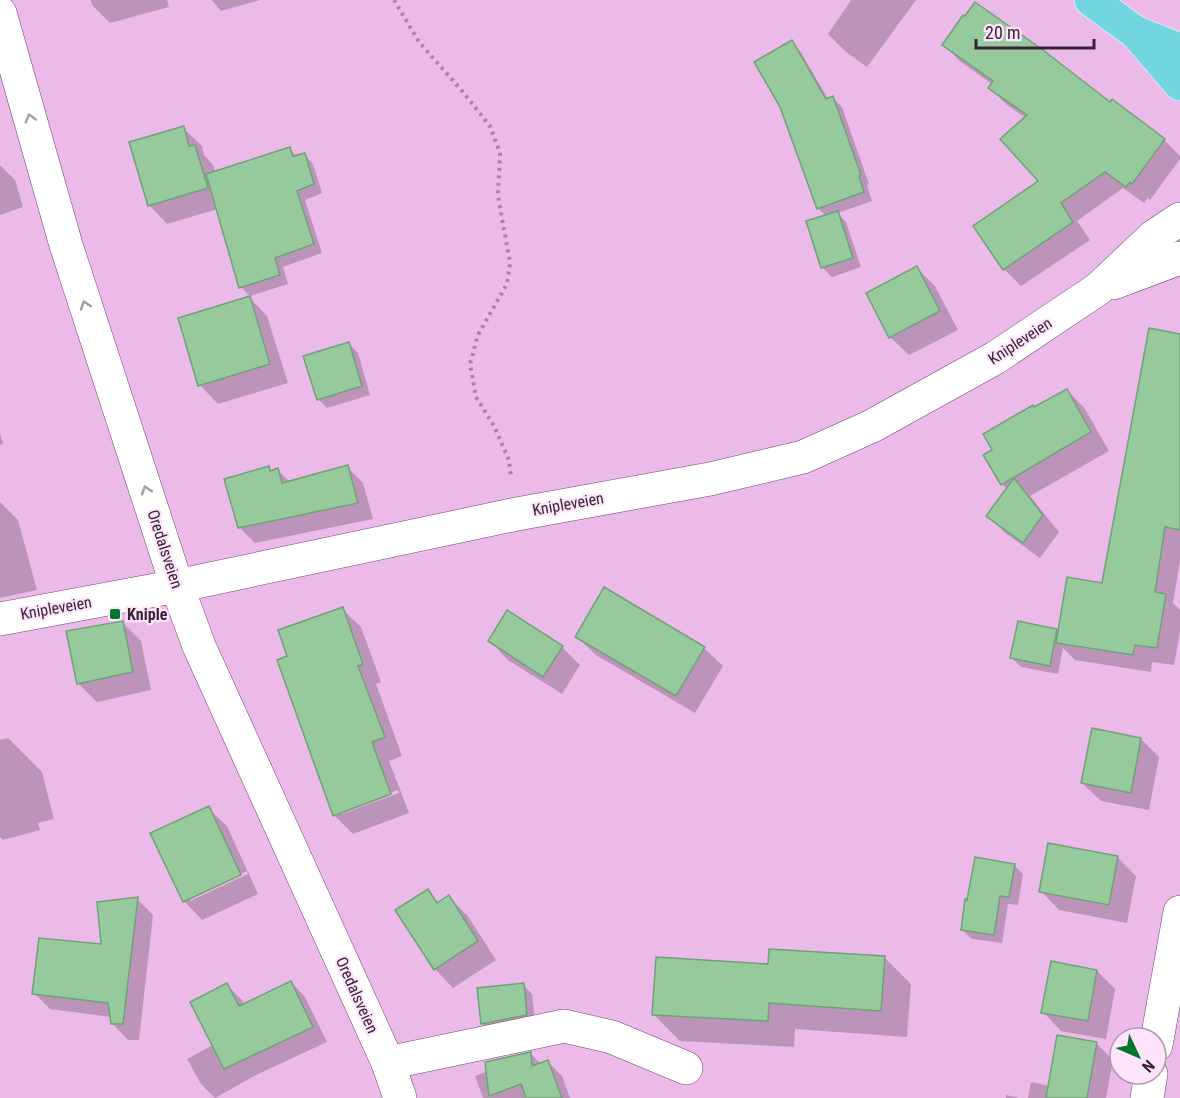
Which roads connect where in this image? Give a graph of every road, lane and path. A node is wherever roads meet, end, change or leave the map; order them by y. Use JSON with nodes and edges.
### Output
{"nodes":[{"id":1,"x":394,"y":0,"type":"edge"},
{"id":2,"x":1091,"y":0,"type":"edge"},
{"id":3,"x":0,"y":13,"type":"edge"},
{"id":4,"x":1135,"y":32,"type":"junction"},
{"id":5,"x":1180,"y":50,"type":"edge"},
{"id":6,"x":1180,"y":84,"type":"edge"},
{"id":7,"x":1180,"y":219,"type":"edge"},
{"id":8,"x":1180,"y":258,"type":"edge"},
{"id":9,"x":1098,"y":289,"type":"junction"},
{"id":10,"x":517,"y":514,"type":"junction"},
{"id":11,"x":177,"y":586,"type":"junction"},
{"id":12,"x":0,"y":619,"type":"edge"},
{"id":13,"x":1180,"y":912,"type":"edge"},
{"id":14,"x":1159,"y":1026,"type":"edge"},
{"id":15,"x":388,"y":1064,"type":"junction"},
{"id":16,"x":686,"y":1068,"type":"dead end"},
{"id":17,"x":400,"y":1098,"type":"edge"}],
"edges":[{"from":1,"to":10,"type":"path"},
{"from":2,"to":4,"type":"main road"},
{"from":11,"to":3,"type":"street","name":"Oredalsveien","one_way":true},
{"from":4,"to":5,"type":"main road"},
{"from":4,"to":6,"type":"main road"},
{"from":7,"to":9,"type":"street","name":"Knipleveien"},
{"from":8,"to":9,"type":"street","name":"Knipleveien"},
{"from":9,"to":10,"type":"street","name":"Knipleveien"},
{"from":10,"to":11,"type":"street","name":"Knipleveien"},
{"from":11,"to":12,"type":"street","name":"Knipleveien"},
{"from":11,"to":15,"type":"street","name":"Oredalsveien"},
{"from":13,"to":14,"type":"street"},
{"from":15,"to":16,"type":"street"},
{"from":15,"to":17,"type":"street","name":"Oredalsveien"}]}
